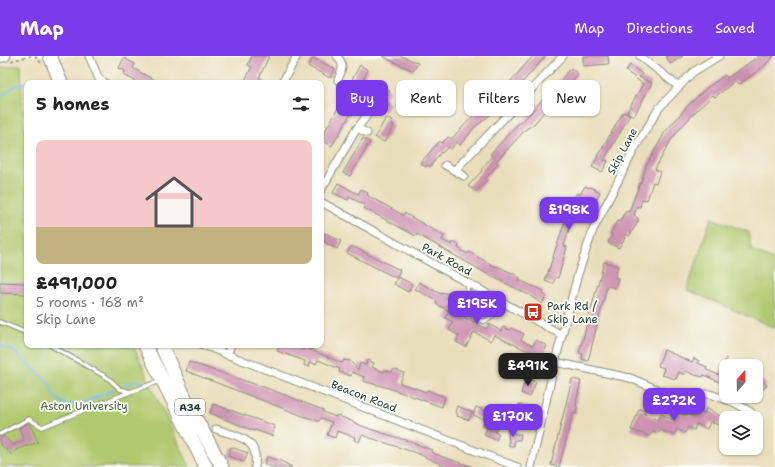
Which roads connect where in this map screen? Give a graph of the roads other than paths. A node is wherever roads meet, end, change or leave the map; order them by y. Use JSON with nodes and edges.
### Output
{"nodes":[{"id":1,"x":50,"y":56,"type":"edge"},
{"id":2,"x":89,"y":56,"type":"edge"},
{"id":3,"x":297,"y":56,"type":"edge"},
{"id":4,"x":337,"y":56,"type":"edge"},
{"id":5,"x":564,"y":56,"type":"edge"},
{"id":6,"x":640,"y":56,"type":"edge"},
{"id":7,"x":719,"y":56,"type":"edge"},
{"id":8,"x":60,"y":80,"type":"edge"},
{"id":9,"x":100,"y":80,"type":"edge"},
{"id":10,"x":284,"y":80,"type":"edge"},
{"id":11,"x":338,"y":80,"type":"dead end"},
{"id":12,"x":678,"y":86,"type":"junction"},
{"id":13,"x":366,"y":117,"type":"dead end"},
{"id":14,"x":357,"y":128,"type":"junction"},
{"id":15,"x":367,"y":133,"type":"dead end"},
{"id":16,"x":445,"y":165,"type":"dead end"},
{"id":17,"x":455,"y":170,"type":"junction"},
{"id":18,"x":464,"y":176,"type":"dead end"},
{"id":19,"x":324,"y":185,"type":"edge"},
{"id":20,"x":324,"y":204,"type":"edge"},
{"id":21,"x":468,"y":284,"type":"junction"},
{"id":22,"x":501,"y":302,"type":"junction"},
{"id":23,"x":0,"y":322,"type":"edge"},
{"id":24,"x":24,"y":332,"type":"edge"},
{"id":25,"x":562,"y":336,"type":"junction"},
{"id":26,"x":55,"y":348,"type":"edge"},
{"id":27,"x":150,"y":348,"type":"edge"},
{"id":28,"x":162,"y":348,"type":"edge"},
{"id":29,"x":210,"y":348,"type":"edge"},
{"id":30,"x":230,"y":348,"type":"edge"},
{"id":31,"x":227,"y":355,"type":"junction"},
{"id":32,"x":555,"y":362,"type":"junction"},
{"id":33,"x":162,"y":380,"type":"junction"},
{"id":34,"x":130,"y":392,"type":"junction"},
{"id":35,"x":746,"y":411,"type":"dead end"},
{"id":36,"x":216,"y":429,"type":"dead end"},
{"id":37,"x":0,"y":434,"type":"edge"},
{"id":38,"x":206,"y":467,"type":"edge"},
{"id":39,"x":222,"y":467,"type":"edge"},
{"id":40,"x":255,"y":467,"type":"edge"},
{"id":41,"x":517,"y":467,"type":"edge"},
{"id":42,"x":531,"y":467,"type":"edge"}],
"edges":[{"from":1,"to":8,"type":"highway"},
{"from":2,"to":9,"type":"street"},
{"from":3,"to":10,"type":"street"},
{"from":4,"to":11,"type":"street"},
{"from":5,"to":17,"type":"street"},
{"from":6,"to":12,"type":"street"},
{"from":7,"to":12,"type":"street","name":"Skip Lane"},
{"from":12,"to":25,"type":"street","name":"Skip Lane"},
{"from":13,"to":14,"type":"street"},
{"from":14,"to":15,"type":"street"},
{"from":14,"to":19,"type":"street"},
{"from":16,"to":17,"type":"street"},
{"from":17,"to":18,"type":"street"},
{"from":20,"to":21,"type":"street","name":"Park Road"},
{"from":21,"to":22,"type":"street","name":"Park Road"},
{"from":21,"to":22,"type":"lane"},
{"from":22,"to":25,"type":"street","name":"Park Road"},
{"from":23,"to":24,"type":"lane"},
{"from":25,"to":32,"type":"street","name":"Skip Lane"},
{"from":26,"to":34,"type":"lane"},
{"from":27,"to":33,"type":"highway","number":"A34"},
{"from":28,"to":39,"type":"highway","number":"A34"},
{"from":29,"to":31,"type":"street","name":"Beacon Road"},
{"from":30,"to":31,"type":"street"},
{"from":31,"to":41,"type":"street","name":"Beacon Road"},
{"from":32,"to":35,"type":"street"},
{"from":32,"to":42,"type":"street","name":"Skip Lane"},
{"from":33,"to":34,"type":"lane"},
{"from":33,"to":38,"type":"highway","number":"A34"},
{"from":34,"to":37,"type":"lane"},
{"from":36,"to":40,"type":"street"}]}
